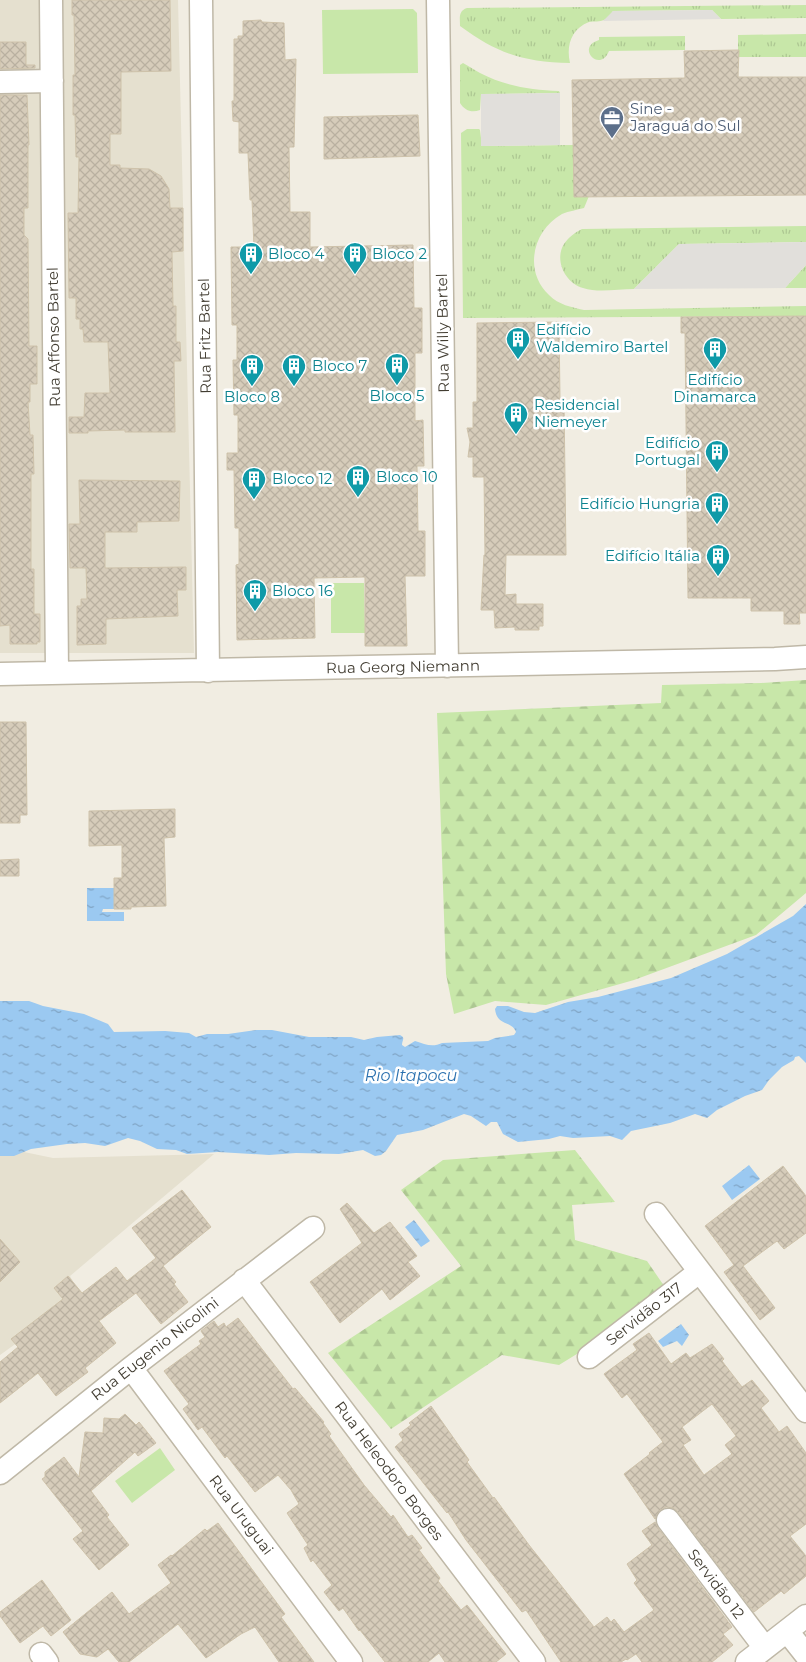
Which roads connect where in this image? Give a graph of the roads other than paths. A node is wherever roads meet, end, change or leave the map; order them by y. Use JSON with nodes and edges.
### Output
{"nodes":[{"id":1,"x":51,"y":0,"type":"edge"},
{"id":2,"x":201,"y":0,"type":"edge"},
{"id":3,"x":438,"y":0,"type":"edge"},
{"id":4,"x":52,"y":81,"type":"junction"},
{"id":5,"x":0,"y":82,"type":"edge"},
{"id":6,"x":806,"y":657,"type":"edge"},
{"id":7,"x":447,"y":666,"type":"junction"},
{"id":8,"x":208,"y":671,"type":"junction"},
{"id":9,"x":58,"y":673,"type":"junction"},
{"id":10,"x":0,"y":674,"type":"edge"},
{"id":11,"x":656,"y":1214,"type":"dead end"},
{"id":12,"x":312,"y":1228,"type":"dead end"},
{"id":13,"x":699,"y":1272,"type":"junction"},
{"id":14,"x":244,"y":1280,"type":"junction"},
{"id":15,"x":590,"y":1357,"type":"dead end"},
{"id":16,"x":131,"y":1368,"type":"junction"},
{"id":17,"x":806,"y":1411,"type":"edge"},
{"id":18,"x":0,"y":1473,"type":"edge"},
{"id":19,"x":668,"y":1520,"type":"dead end"},
{"id":20,"x":806,"y":1616,"type":"edge"},
{"id":21,"x":787,"y":1630,"type":"junction"},
{"id":22,"x":765,"y":1648,"type":"junction"},
{"id":23,"x":806,"y":1655,"type":"edge"},
{"id":24,"x":351,"y":1662,"type":"edge"},
{"id":25,"x":534,"y":1662,"type":"edge"},
{"id":26,"x":747,"y":1662,"type":"edge"}],
"edges":[{"from":1,"to":4,"type":"street","name":"Rua Affonso Bartel"},
{"from":2,"to":8,"type":"street","name":"Rua Fritz Bartel"},
{"from":3,"to":7,"type":"street","name":"Rua Willy Bartel"},
{"from":4,"to":5,"type":"street"},
{"from":4,"to":9,"type":"street","name":"Rua Affonso Bartel"},
{"from":6,"to":7,"type":"street","name":"Rua Georg Niemann"},
{"from":7,"to":8,"type":"street","name":"Rua Georg Niemann"},
{"from":8,"to":9,"type":"street","name":"Rua Georg Niemann"},
{"from":9,"to":10,"type":"street","name":"Rua Georg Niemann"},
{"from":11,"to":13,"type":"street"},
{"from":12,"to":14,"type":"street","name":"Rua Eugenio Nicolini"},
{"from":13,"to":15,"type":"street","name":"Servidão 317"},
{"from":13,"to":17,"type":"street"},
{"from":14,"to":16,"type":"street","name":"Rua Eugenio Nicolini"},
{"from":14,"to":25,"type":"street","name":"Rua Heleodoro Borges"},
{"from":16,"to":18,"type":"street","name":"Rua Eugenio Nicolini"},
{"from":16,"to":24,"type":"street","name":"Rua Uruguai"},
{"from":19,"to":22,"type":"street","name":"Servidão 12"},
{"from":20,"to":21,"type":"street"},
{"from":21,"to":22,"type":"street"},
{"from":21,"to":23,"type":"street"},
{"from":22,"to":26,"type":"street"}]}
